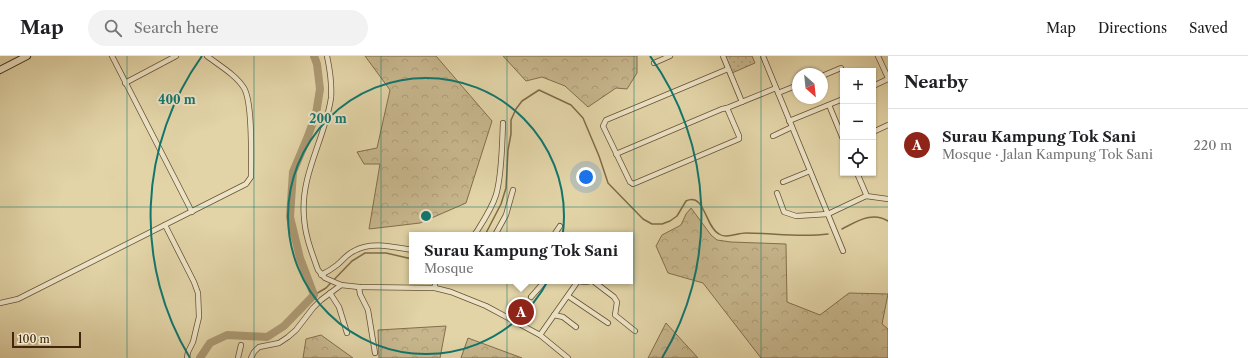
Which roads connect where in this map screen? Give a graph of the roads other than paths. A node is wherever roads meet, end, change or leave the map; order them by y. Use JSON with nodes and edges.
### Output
{"nodes":[{"id":1,"x":27,"y":56,"type":"edge"},
{"id":2,"x":112,"y":56,"type":"edge"},
{"id":3,"x":176,"y":56,"type":"edge"},
{"id":4,"x":207,"y":56,"type":"edge"},
{"id":5,"x":327,"y":56,"type":"edge"},
{"id":6,"x":670,"y":56,"type":"edge"},
{"id":7,"x":723,"y":56,"type":"edge"},
{"id":8,"x":763,"y":56,"type":"edge"},
{"id":9,"x":878,"y":56,"type":"edge"},
{"id":10,"x":654,"y":63,"type":"dead end"},
{"id":11,"x":840,"y":68,"type":"edge"},
{"id":12,"x":728,"y":69,"type":"junction"},
{"id":13,"x":0,"y":70,"type":"edge"},
{"id":14,"x":828,"y":73,"type":"edge"},
{"id":15,"x":888,"y":78,"type":"edge"},
{"id":16,"x":125,"y":83,"type":"junction"},
{"id":17,"x":876,"y":84,"type":"edge"},
{"id":18,"x":792,"y":87,"type":"edge"},
{"id":19,"x":776,"y":88,"type":"junction"},
{"id":20,"x":778,"y":93,"type":"junction"},
{"id":21,"x":840,"y":100,"type":"edge"},
{"id":22,"x":742,"y":102,"type":"junction"},
{"id":23,"x":829,"y":105,"type":"junction"},
{"id":24,"x":727,"y":108,"type":"junction"},
{"id":25,"x":789,"y":121,"type":"junction"},
{"id":26,"x":503,"y":123,"type":"dead end"},
{"id":27,"x":888,"y":125,"type":"edge"},
{"id":28,"x":792,"y":127,"type":"junction"},
{"id":29,"x":840,"y":131,"type":"edge"},
{"id":30,"x":876,"y":131,"type":"edge"},
{"id":31,"x":773,"y":136,"type":"dead end"},
{"id":32,"x":616,"y":154,"type":"junction"},
{"id":33,"x":810,"y":171,"type":"junction"},
{"id":34,"x":859,"y":176,"type":"edge"},
{"id":35,"x":782,"y":182,"type":"dead end"},
{"id":36,"x":513,"y":190,"type":"dead end"},
{"id":37,"x":777,"y":193,"type":"dead end"},
{"id":38,"x":866,"y":196,"type":"junction"},
{"id":39,"x":888,"y":199,"type":"edge"},
{"id":40,"x":192,"y":212,"type":"junction"},
{"id":41,"x":828,"y":214,"type":"junction"},
{"id":42,"x":165,"y":225,"type":"junction"},
{"id":43,"x":560,"y":226,"type":"dead end"},
{"id":44,"x":477,"y":232,"type":"edge"},
{"id":45,"x":497,"y":232,"type":"edge"},
{"id":46,"x":556,"y":232,"type":"edge"},
{"id":47,"x":409,"y":249,"type":"edge"},
{"id":48,"x":843,"y":251,"type":"dead end"},
{"id":49,"x":323,"y":276,"type":"junction"},
{"id":50,"x":435,"y":284,"type":"edge"},
{"id":51,"x":543,"y":284,"type":"edge"},
{"id":52,"x":576,"y":284,"type":"edge"},
{"id":53,"x":596,"y":284,"type":"edge"},
{"id":54,"x":340,"y":285,"type":"junction"},
{"id":55,"x":359,"y":287,"type":"junction"},
{"id":56,"x":435,"y":288,"type":"junction"},
{"id":57,"x":330,"y":293,"type":"junction"},
{"id":58,"x":568,"y":296,"type":"junction"},
{"id":59,"x":532,"y":297,"type":"dead end"},
{"id":60,"x":0,"y":303,"type":"edge"},
{"id":61,"x":554,"y":315,"type":"junction"},
{"id":62,"x":608,"y":323,"type":"dead end"},
{"id":63,"x":576,"y":327,"type":"dead end"},
{"id":64,"x":635,"y":331,"type":"dead end"},
{"id":65,"x":346,"y":333,"type":"dead end"},
{"id":66,"x":540,"y":335,"type":"junction"},
{"id":67,"x":241,"y":345,"type":"dead end"},
{"id":68,"x":375,"y":353,"type":"dead end"},
{"id":69,"x":187,"y":358,"type":"edge"},
{"id":70,"x":238,"y":358,"type":"edge"},
{"id":71,"x":251,"y":358,"type":"edge"},
{"id":72,"x":568,"y":358,"type":"edge"}],
"edges":[{"from":1,"to":13,"type":"main road"},
{"from":2,"to":16,"type":"street"},
{"from":3,"to":16,"type":"street"},
{"from":4,"to":40,"type":"street"},
{"from":5,"to":49,"type":"street"},
{"from":6,"to":10,"type":"street"},
{"from":7,"to":12,"type":"street"},
{"from":8,"to":19,"type":"street"},
{"from":9,"to":15,"type":"street"},
{"from":11,"to":14,"type":"street"},
{"from":12,"to":22,"type":"street"},
{"from":12,"to":32,"type":"street"},
{"from":15,"to":17,"type":"street"},
{"from":16,"to":40,"type":"street"},
{"from":18,"to":20,"type":"street"},
{"from":19,"to":20,"type":"street"},
{"from":19,"to":22,"type":"street"},
{"from":20,"to":25,"type":"street"},
{"from":21,"to":23,"type":"street"},
{"from":22,"to":24,"type":"street"},
{"from":23,"to":25,"type":"street"},
{"from":23,"to":29,"type":"street"},
{"from":24,"to":32,"type":"street"},
{"from":24,"to":32,"type":"street"},
{"from":25,"to":28,"type":"street"},
{"from":26,"to":44,"type":"street"},
{"from":27,"to":30,"type":"street"},
{"from":28,"to":31,"type":"street"},
{"from":28,"to":33,"type":"street"},
{"from":33,"to":35,"type":"street"},
{"from":33,"to":41,"type":"street"},
{"from":34,"to":38,"type":"street"},
{"from":36,"to":45,"type":"street"},
{"from":37,"to":41,"type":"street"},
{"from":38,"to":39,"type":"street"},
{"from":38,"to":41,"type":"street"},
{"from":40,"to":42,"type":"street"},
{"from":41,"to":48,"type":"street"},
{"from":42,"to":60,"type":"street"},
{"from":42,"to":69,"type":"street"},
{"from":43,"to":46,"type":"street"},
{"from":47,"to":49,"type":"street"},
{"from":49,"to":54,"type":"street"},
{"from":50,"to":56,"type":"street"},
{"from":51,"to":59,"type":"street"},
{"from":52,"to":58,"type":"street"},
{"from":53,"to":64,"type":"street"},
{"from":54,"to":55,"type":"street"},
{"from":54,"to":57,"type":"street"},
{"from":55,"to":56,"type":"street"},
{"from":55,"to":68,"type":"street"},
{"from":56,"to":66,"type":"street"},
{"from":57,"to":65,"type":"street"},
{"from":57,"to":71,"type":"street"},
{"from":58,"to":61,"type":"street"},
{"from":58,"to":62,"type":"street"},
{"from":61,"to":63,"type":"street"},
{"from":61,"to":66,"type":"street"},
{"from":66,"to":72,"type":"street"},
{"from":67,"to":70,"type":"street"}]}
